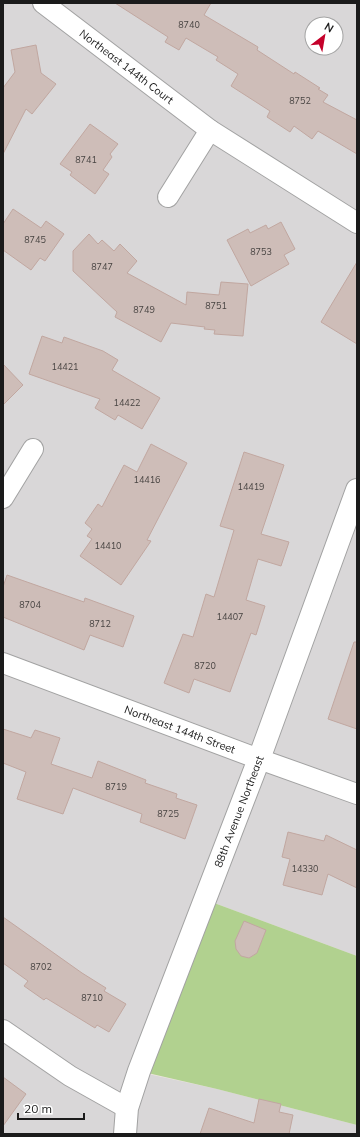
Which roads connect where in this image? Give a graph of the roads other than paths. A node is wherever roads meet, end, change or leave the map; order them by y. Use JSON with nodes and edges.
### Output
{"nodes":[{"id":1,"x":43,"y":3,"type":"edge"},
{"id":2,"x":210,"y":130,"type":"junction"},
{"id":3,"x":168,"y":197,"type":"dead end"},
{"id":4,"x":357,"y":223,"type":"edge"},
{"id":5,"x":34,"y":449,"type":"dead end"},
{"id":6,"x":357,"y":490,"type":"edge"},
{"id":7,"x":3,"y":498,"type":"edge"},
{"id":8,"x":3,"y":663,"type":"edge"},
{"id":9,"x":259,"y":759,"type":"junction"},
{"id":10,"x":357,"y":794,"type":"edge"},
{"id":11,"x":3,"y":1030,"type":"edge"},
{"id":12,"x":127,"y":1108,"type":"junction"},
{"id":13,"x":125,"y":1134,"type":"edge"}],
"edges":[{"from":1,"to":2,"type":"street","name":"Northeast 144th Court"},
{"from":2,"to":3,"type":"street"},
{"from":2,"to":4,"type":"street","name":"Northeast 144th Court"},
{"from":5,"to":7,"type":"street"},
{"from":6,"to":9,"type":"street","name":"88th Avenue Northeast"},
{"from":8,"to":9,"type":"street","name":"Northeast 144th Street"},
{"from":9,"to":10,"type":"street","name":"Northeast 144th Street"},
{"from":9,"to":12,"type":"street","name":"88th Avenue Northeast"},
{"from":11,"to":12,"type":"street"},
{"from":12,"to":13,"type":"street","name":"88th Avenue Northeast"}]}
